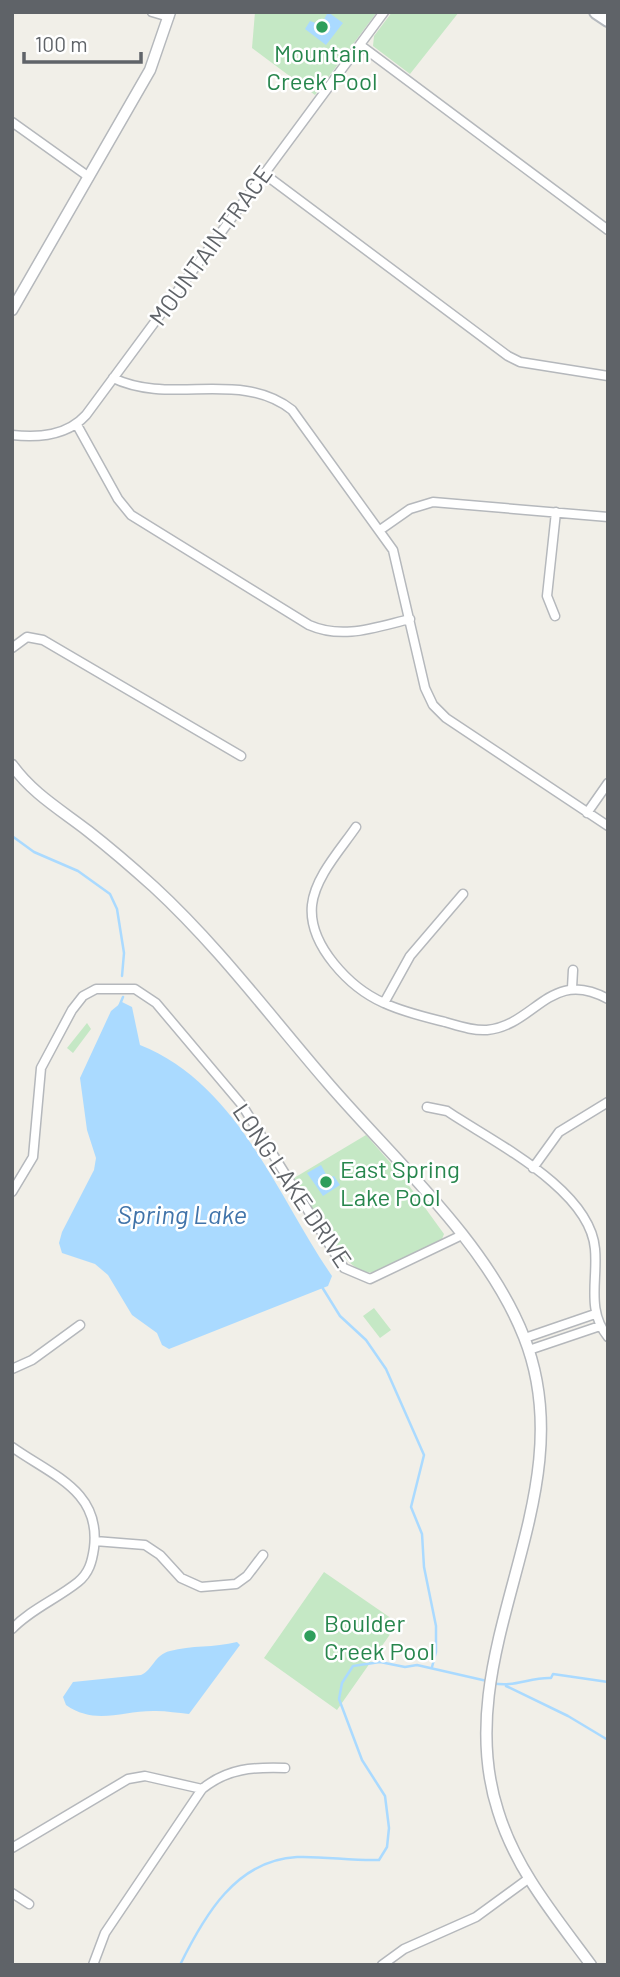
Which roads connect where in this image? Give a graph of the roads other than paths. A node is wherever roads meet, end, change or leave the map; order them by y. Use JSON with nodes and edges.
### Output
{"nodes":[{"id":1,"x":152,"y":12,"type":"edge"},
{"id":2,"x":384,"y":12,"type":"edge"},
{"id":3,"x":596,"y":12,"type":"edge"},
{"id":4,"x":170,"y":15,"type":"edge"},
{"id":5,"x":608,"y":20,"type":"edge"},
{"id":6,"x":360,"y":45,"type":"junction"},
{"id":7,"x":12,"y":122,"type":"edge"},
{"id":8,"x":263,"y":173,"type":"junction"},
{"id":9,"x":89,"y":177,"type":"junction"},
{"id":10,"x":608,"y":230,"type":"edge"},
{"id":11,"x":12,"y":310,"type":"edge"},
{"id":12,"x":608,"y":376,"type":"edge"},
{"id":13,"x":113,"y":378,"type":"junction"},
{"id":14,"x":77,"y":425,"type":"junction"},
{"id":15,"x":12,"y":435,"type":"edge"},
{"id":16,"x":556,"y":512,"type":"junction"},
{"id":17,"x":608,"y":517,"type":"edge"},
{"id":18,"x":380,"y":530,"type":"junction"},
{"id":19,"x":555,"y":616,"type":"dead end"},
{"id":20,"x":410,"y":619,"type":"junction"},
{"id":21,"x":27,"y":626,"type":"dead end"},
{"id":22,"x":27,"y":637,"type":"junction"},
{"id":23,"x":12,"y":648,"type":"edge"},
{"id":24,"x":241,"y":756,"type":"dead end"},
{"id":25,"x":12,"y":765,"type":"edge"},
{"id":26,"x":608,"y":783,"type":"edge"},
{"id":27,"x":587,"y":813,"type":"junction"},
{"id":28,"x":608,"y":826,"type":"edge"},
{"id":29,"x":356,"y":827,"type":"dead end"},
{"id":30,"x":463,"y":894,"type":"dead end"},
{"id":31,"x":573,"y":970,"type":"dead end"},
{"id":32,"x":572,"y":988,"type":"junction"},
{"id":33,"x":608,"y":999,"type":"edge"},
{"id":34,"x":384,"y":1003,"type":"junction"},
{"id":35,"x":608,"y":1102,"type":"edge"},
{"id":36,"x":428,"y":1107,"type":"dead end"},
{"id":37,"x":533,"y":1168,"type":"junction"},
{"id":38,"x":12,"y":1192,"type":"edge"},
{"id":39,"x":462,"y":1235,"type":"junction"},
{"id":40,"x":596,"y":1314,"type":"junction"},
{"id":41,"x":80,"y":1325,"type":"dead end"},
{"id":42,"x":600,"y":1326,"type":"junction"},
{"id":43,"x":608,"y":1337,"type":"edge"},
{"id":44,"x":525,"y":1338,"type":"junction"},
{"id":45,"x":529,"y":1350,"type":"junction"},
{"id":46,"x":12,"y":1369,"type":"edge"},
{"id":47,"x":12,"y":1447,"type":"edge"},
{"id":48,"x":95,"y":1541,"type":"junction"},
{"id":49,"x":263,"y":1555,"type":"dead end"},
{"id":50,"x":12,"y":1629,"type":"edge"},
{"id":51,"x":285,"y":1768,"type":"dead end"},
{"id":52,"x":202,"y":1789,"type":"junction"},
{"id":53,"x":12,"y":1848,"type":"edge"},
{"id":54,"x":528,"y":1879,"type":"junction"},
{"id":55,"x":12,"y":1893,"type":"edge"},
{"id":56,"x":29,"y":1904,"type":"dead end"},
{"id":57,"x":93,"y":1965,"type":"edge"},
{"id":58,"x":382,"y":1965,"type":"edge"},
{"id":59,"x":591,"y":1965,"type":"edge"}],
"edges":[{"from":1,"to":4,"type":"street"},
{"from":2,"to":6,"type":"street","name":"MOUNTAIN TRACE"},
{"from":3,"to":5,"type":"main road"},
{"from":4,"to":9,"type":"street"},
{"from":6,"to":8,"type":"street","name":"MOUNTAIN TRACE"},
{"from":6,"to":10,"type":"street"},
{"from":7,"to":9,"type":"street"},
{"from":8,"to":12,"type":"street"},
{"from":8,"to":13,"type":"street","name":"MOUNTAIN TRACE"},
{"from":9,"to":11,"type":"street"},
{"from":13,"to":14,"type":"street","name":"MOUNTAIN TRACE"},
{"from":13,"to":18,"type":"street"},
{"from":14,"to":15,"type":"street"},
{"from":14,"to":20,"type":"street"},
{"from":16,"to":17,"type":"street"},
{"from":16,"to":18,"type":"street"},
{"from":16,"to":19,"type":"street"},
{"from":18,"to":20,"type":"street"},
{"from":20,"to":27,"type":"street"},
{"from":21,"to":22,"type":"street"},
{"from":22,"to":23,"type":"street"},
{"from":22,"to":24,"type":"street"},
{"from":25,"to":39,"type":"street"},
{"from":26,"to":27,"type":"street"},
{"from":27,"to":28,"type":"street"},
{"from":29,"to":34,"type":"street"},
{"from":30,"to":34,"type":"street"},
{"from":31,"to":32,"type":"street"},
{"from":32,"to":33,"type":"street"},
{"from":32,"to":34,"type":"street"},
{"from":35,"to":37,"type":"street"},
{"from":36,"to":37,"type":"street"},
{"from":37,"to":40,"type":"street"},
{"from":38,"to":39,"type":"street","name":"LONG LAKE DRIVE"},
{"from":39,"to":44,"type":"street"},
{"from":40,"to":42,"type":"street"},
{"from":40,"to":44,"type":"street"},
{"from":41,"to":46,"type":"street"},
{"from":42,"to":43,"type":"street"},
{"from":42,"to":45,"type":"street"},
{"from":44,"to":45,"type":"street"},
{"from":45,"to":54,"type":"street"},
{"from":47,"to":48,"type":"street"},
{"from":48,"to":49,"type":"street"},
{"from":48,"to":50,"type":"street"},
{"from":51,"to":52,"type":"street"},
{"from":52,"to":53,"type":"street"},
{"from":52,"to":57,"type":"street"},
{"from":54,"to":58,"type":"street"},
{"from":54,"to":59,"type":"street"},
{"from":55,"to":56,"type":"street"}]}
